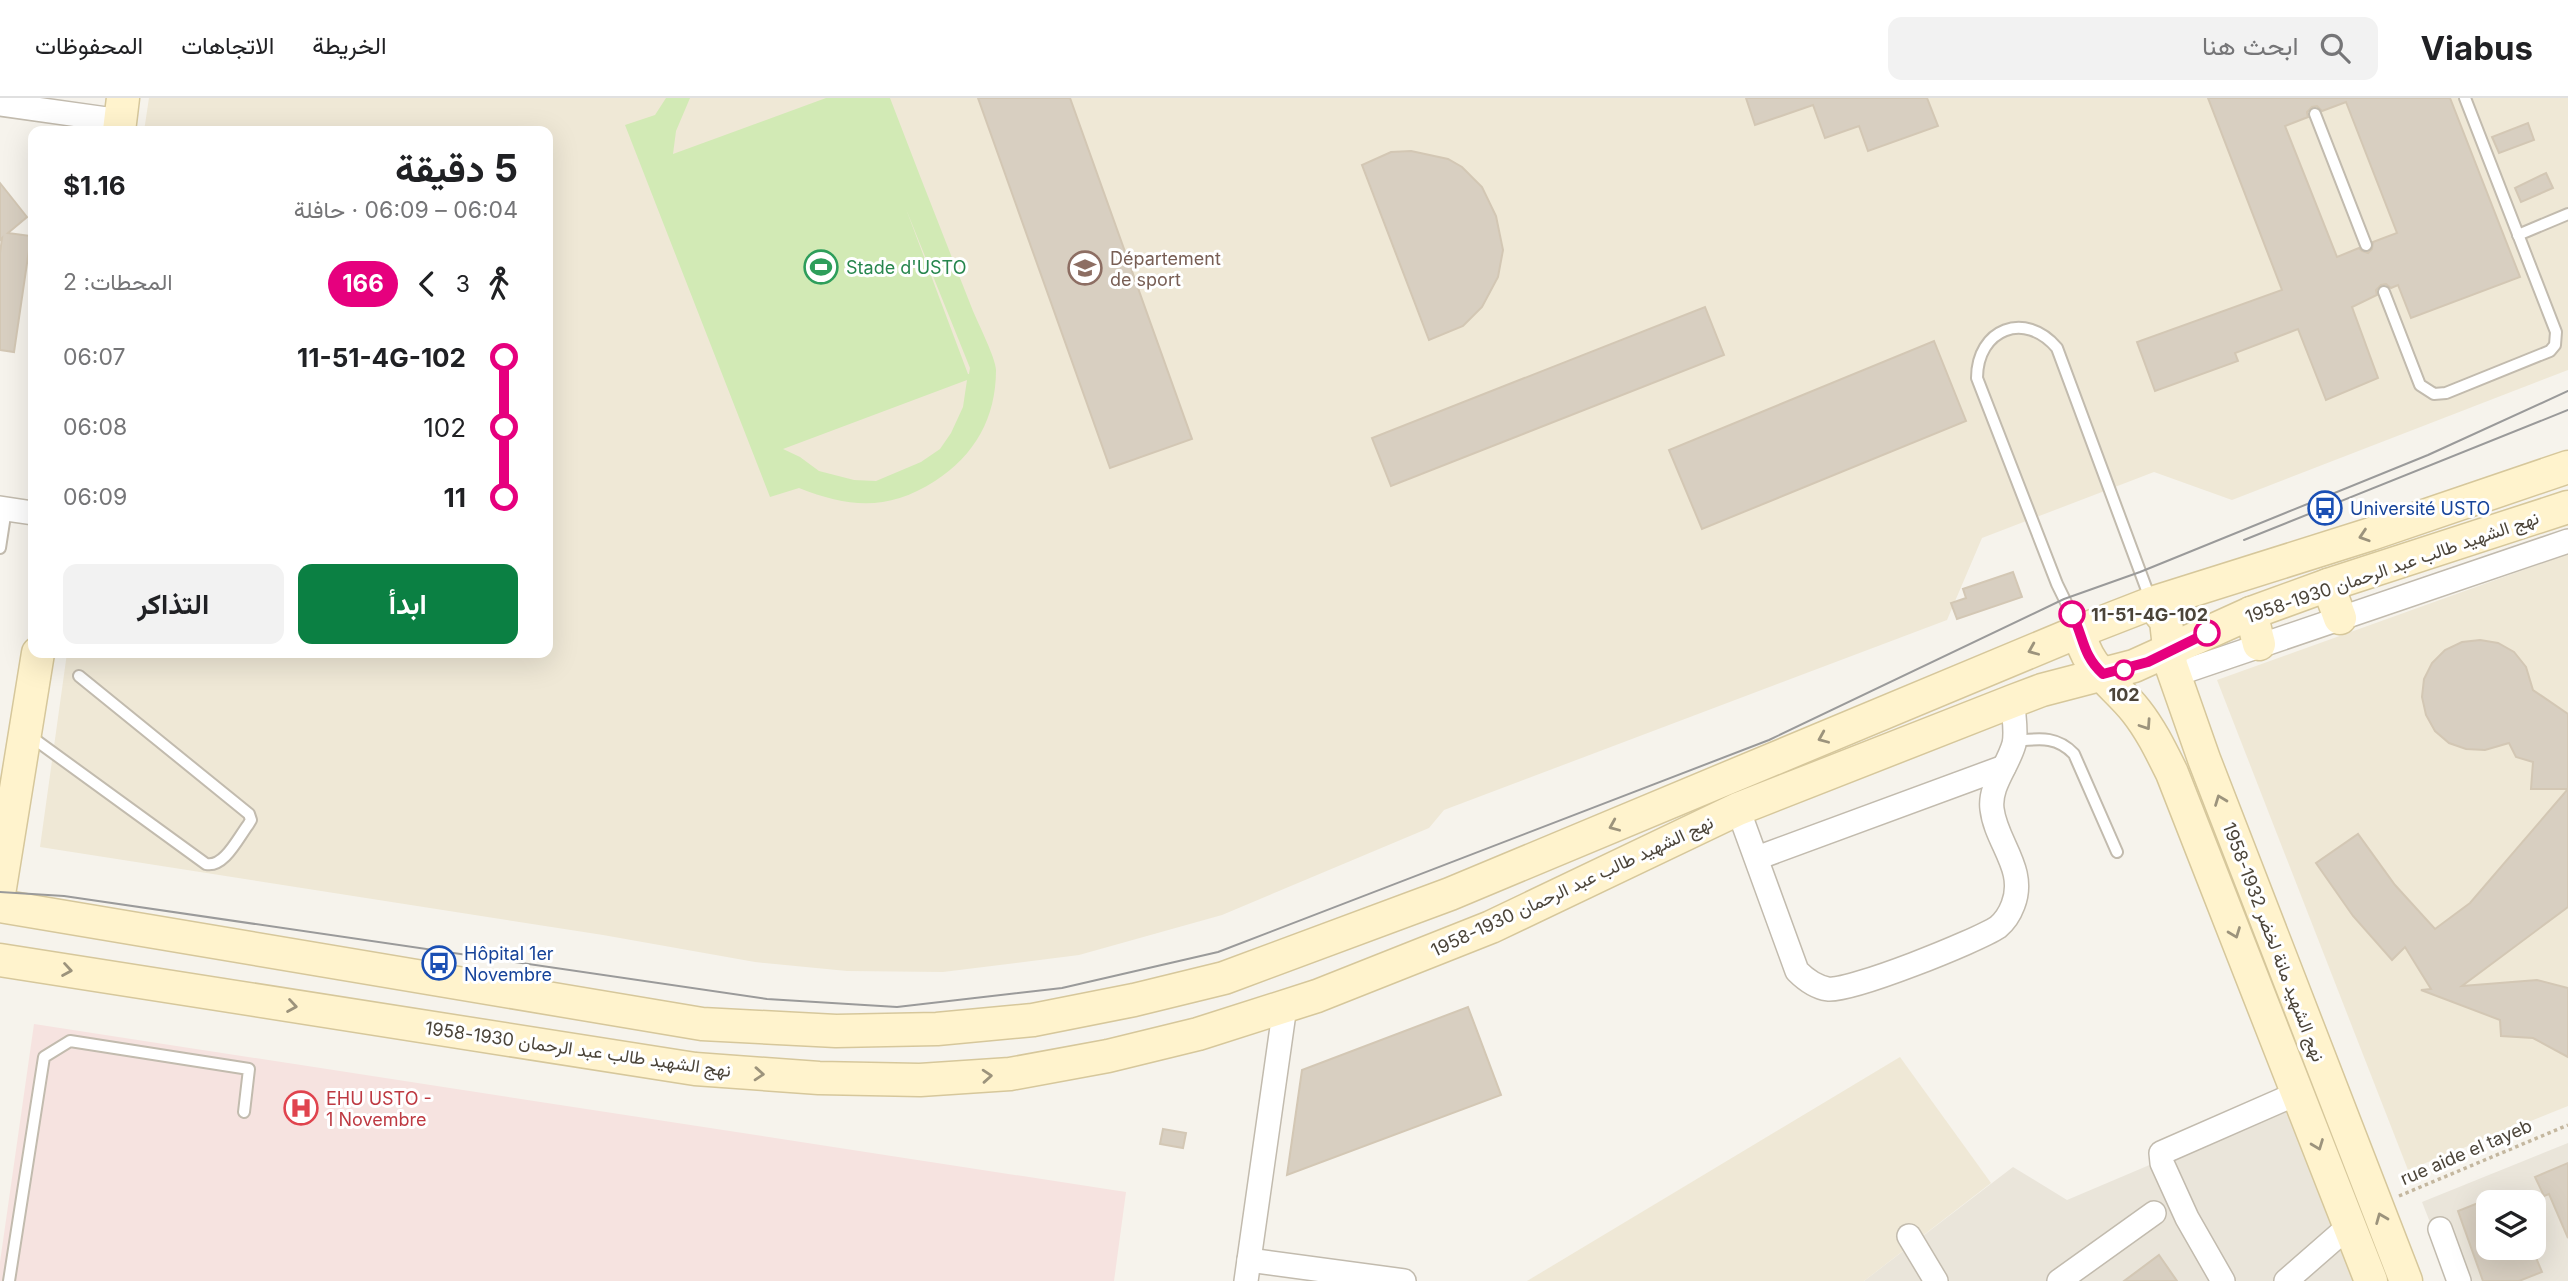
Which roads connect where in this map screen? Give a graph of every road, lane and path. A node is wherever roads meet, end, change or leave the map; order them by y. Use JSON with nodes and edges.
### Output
{"nodes":[{"id":1,"x":2465,"y":98,"type":"edge"},
{"id":2,"x":0,"y":104,"type":"edge"},
{"id":3,"x":2315,"y":114,"type":"dead end"},
{"id":4,"x":121,"y":117,"type":"edge"},
{"id":5,"x":2568,"y":214,"type":"edge"},
{"id":6,"x":2518,"y":235,"type":"junction"},
{"id":7,"x":2366,"y":245,"type":"dead end"},
{"id":8,"x":2384,"y":292,"type":"dead end"},
{"id":9,"x":2568,"y":467,"type":"edge"},
{"id":10,"x":2568,"y":507,"type":"edge"},
{"id":11,"x":3,"y":509,"type":"edge"},
{"id":12,"x":28,"y":512,"type":"edge"},
{"id":13,"x":2568,"y":541,"type":"edge"},
{"id":14,"x":0,"y":548,"type":"edge"},
{"id":15,"x":2328,"y":584,"type":"junction"},
{"id":16,"x":2152,"y":603,"type":"junction"},
{"id":17,"x":2251,"y":613,"type":"junction"},
{"id":18,"x":2340,"y":618,"type":"junction"},
{"id":19,"x":2080,"y":631,"type":"junction"},
{"id":20,"x":2259,"y":644,"type":"junction"},
{"id":21,"x":37,"y":658,"type":"edge"},
{"id":22,"x":2172,"y":663,"type":"junction"},
{"id":23,"x":2103,"y":674,"type":"junction"},
{"id":24,"x":79,"y":676,"type":"dead end"},
{"id":25,"x":2013,"y":701,"type":"junction"},
{"id":26,"x":25,"y":733,"type":"junction"},
{"id":27,"x":2015,"y":741,"type":"junction"},
{"id":28,"x":2204,"y":759,"type":"junction"},
{"id":29,"x":2004,"y":768,"type":"junction"},
{"id":30,"x":2172,"y":773,"type":"junction"},
{"id":31,"x":1738,"y":809,"type":"junction"},
{"id":32,"x":2117,"y":852,"type":"dead end"},
{"id":33,"x":1757,"y":858,"type":"junction"},
{"id":34,"x":0,"y":888,"type":"edge"},
{"id":35,"x":0,"y":906,"type":"edge"},
{"id":36,"x":0,"y":960,"type":"edge"},
{"id":37,"x":1285,"y":1006,"type":"junction"},
{"id":38,"x":2298,"y":1093,"type":"junction"},
{"id":39,"x":244,"y":1112,"type":"dead end"},
{"id":40,"x":2568,"y":1125,"type":"edge"},
{"id":41,"x":2375,"y":1205,"type":"junction"},
{"id":42,"x":2154,"y":1213,"type":"dead end"},
{"id":43,"x":2349,"y":1226,"type":"junction"},
{"id":44,"x":2440,"y":1229,"type":"dead end"},
{"id":45,"x":1909,"y":1236,"type":"dead end"},
{"id":46,"x":1248,"y":1271,"type":"edge"},
{"id":47,"x":2062,"y":1280,"type":"edge"},
{"id":48,"x":9,"y":1281,"type":"edge"},
{"id":49,"x":1404,"y":1281,"type":"edge"},
{"id":50,"x":1936,"y":1281,"type":"edge"},
{"id":51,"x":2222,"y":1281,"type":"edge"},
{"id":52,"x":2286,"y":1281,"type":"edge"},
{"id":53,"x":2371,"y":1281,"type":"edge"},
{"id":54,"x":2406,"y":1281,"type":"edge"},
{"id":55,"x":2459,"y":1281,"type":"edge"}],
"edges":[{"from":1,"to":6,"type":"lane"},
{"from":2,"to":4,"type":"street"},
{"from":3,"to":7,"type":"lane"},
{"from":5,"to":6,"type":"lane"},
{"from":6,"to":8,"type":"lane"},
{"from":9,"to":16,"type":"main road","name":"نهج الشهيد طالب عبد الرحمان 1930-1958","one_way":true},
{"from":10,"to":15,"type":"main road","name":"نهج الشهيد طالب عبد الرحمان 1930-1958"},
{"from":11,"to":12,"type":"street"},
{"from":11,"to":14,"type":"lane"},
{"from":13,"to":18,"type":"street"},
{"from":15,"to":17,"type":"main road","name":"نهج الشهيد طالب عبد الرحمان 1930-1958"},
{"from":15,"to":18,"type":"main road"},
{"from":16,"to":19,"type":"main road","name":"نهج الشهيد طالب عبد الرحمان 1930-1958"},
{"from":16,"to":19,"type":"lane"},
{"from":16,"to":22,"type":"main road","name":"نهج الشهيد مانة لخضر 1932-1958"},
{"from":17,"to":20,"type":"main road"},
{"from":17,"to":22,"type":"main road","name":"نهج الشهيد طالب عبد الرحمان 1930-1958"},
{"from":18,"to":20,"type":"street"},
{"from":19,"to":23,"type":"main road","name":"نهج الشهيد مانة لخضر 1932-1958"},
{"from":19,"to":35,"type":"main road","name":"نهج الشهيد طالب عبد الرحمان 1930-1958","one_way":true},
{"from":20,"to":22,"type":"street"},
{"from":21,"to":26,"type":"main road"},
{"from":22,"to":23,"type":"main road","name":"نهج الشهيد طالب عبد الرحمان 1930-1958"},
{"from":22,"to":28,"type":"main road","name":"نهج الشهيد مانة لخضر 1932-1958"},
{"from":23,"to":25,"type":"main road","name":"نهج الشهيد طالب عبد الرحمان 1930-1958"},
{"from":23,"to":30,"type":"main road","name":"نهج الشهيد مانة لخضر 1932-1958","one_way":true},
{"from":24,"to":26,"type":"lane"},
{"from":25,"to":27,"type":"street"},
{"from":25,"to":31,"type":"main road","name":"نهج الشهيد طالب عبد الرحمان 1930-1958"},
{"from":26,"to":34,"type":"main road"},
{"from":27,"to":29,"type":"street"},
{"from":27,"to":32,"type":"lane"},
{"from":28,"to":30,"type":"main road"},
{"from":41,"to":28,"type":"main road","name":"نهج الشهيد مانة لخضر 1932-1958","one_way":true},
{"from":29,"to":33,"type":"street"},
{"from":29,"to":33,"type":"street"},
{"from":30,"to":38,"type":"main road","name":"نهج الشهيد مانة لخضر 1932-1958","one_way":true},
{"from":31,"to":33,"type":"street"},
{"from":31,"to":37,"type":"main road","name":"نهج الشهيد طالب عبد الرحمان 1930-1958"},
{"from":36,"to":37,"type":"main road","name":"نهج الشهيد طالب عبد الرحمان 1930-1958","one_way":true},
{"from":37,"to":46,"type":"street"},
{"from":38,"to":43,"type":"main road","name":"نهج الشهيد مانة لخضر 1932-1958","one_way":true},
{"from":38,"to":51,"type":"street"},
{"from":39,"to":48,"type":"lane"},
{"from":40,"to":41,"type":"path","name":"rue aide el tayeb"},
{"from":54,"to":41,"type":"main road","name":"نهج الشهيد مانة لخضر 1932-1958","one_way":true},
{"from":42,"to":47,"type":"street"},
{"from":43,"to":52,"type":"street"},
{"from":43,"to":53,"type":"main road","name":"نهج الشهيد مانة لخضر 1932-1958"},
{"from":44,"to":55,"type":"street"},
{"from":45,"to":50,"type":"street"},
{"from":46,"to":49,"type":"street"}]}
